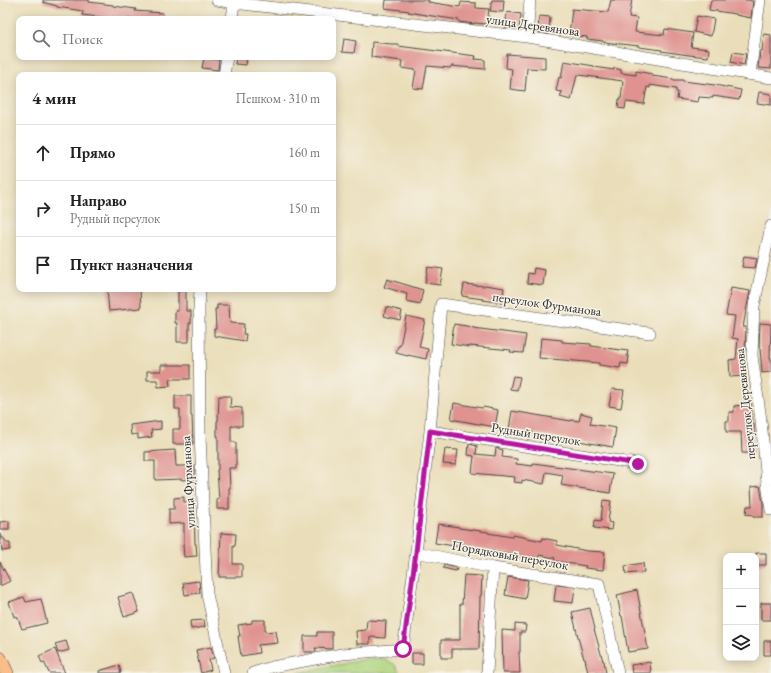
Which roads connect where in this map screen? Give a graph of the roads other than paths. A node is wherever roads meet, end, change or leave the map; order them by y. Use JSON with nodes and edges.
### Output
{"nodes":[{"id":1,"x":217,"y":0,"type":"edge"},
{"id":2,"x":530,"y":0,"type":"edge"},
{"id":3,"x":760,"y":0,"type":"edge"},
{"id":4,"x":234,"y":3,"type":"junction"},
{"id":5,"x":232,"y":16,"type":"edge"},
{"id":6,"x":526,"y":37,"type":"junction"},
{"id":7,"x":226,"y":60,"type":"edge"},
{"id":8,"x":224,"y":72,"type":"edge"},
{"id":9,"x":750,"y":74,"type":"junction"},
{"id":10,"x":771,"y":78,"type":"edge"},
{"id":11,"x":771,"y":226,"type":"edge"},
{"id":12,"x":200,"y":292,"type":"edge"},
{"id":13,"x":650,"y":333,"type":"dead end"},
{"id":14,"x":430,"y":431,"type":"junction"},
{"id":15,"x":638,"y":464,"type":"dead end"},
{"id":16,"x":771,"y":510,"type":"edge"},
{"id":17,"x":416,"y":552,"type":"junction"},
{"id":18,"x":493,"y":568,"type":"junction"},
{"id":19,"x":0,"y":658,"type":"edge"},
{"id":20,"x":7,"y":673,"type":"edge"},
{"id":21,"x":224,"y":673,"type":"edge"},
{"id":22,"x":253,"y":673,"type":"edge"},
{"id":23,"x":487,"y":673,"type":"edge"},
{"id":24,"x":618,"y":673,"type":"edge"}],
"edges":[{"from":1,"to":4,"type":"street","name":"улица Деревянова"},
{"from":2,"to":6,"type":"street"},
{"from":3,"to":9,"type":"street"},
{"from":4,"to":5,"type":"street"},
{"from":4,"to":6,"type":"street","name":"улица Деревянова"},
{"from":6,"to":9,"type":"street","name":"улица Деревянова"},
{"from":7,"to":8,"type":"street"},
{"from":9,"to":10,"type":"street","name":"улица Деревянова"},
{"from":11,"to":16,"type":"street","name":"переулок Деревянова"},
{"from":12,"to":21,"type":"street","name":"улица Фурманова"},
{"from":13,"to":14,"type":"street","name":"переулок Фурманова"},
{"from":14,"to":15,"type":"street","name":"Рудный переулок"},
{"from":14,"to":17,"type":"street"},
{"from":17,"to":18,"type":"street","name":"Порядковый переулок"},
{"from":17,"to":22,"type":"street"},
{"from":18,"to":23,"type":"street"},
{"from":18,"to":24,"type":"street","name":"Порядковый переулок"},
{"from":19,"to":20,"type":"main road"}]}
